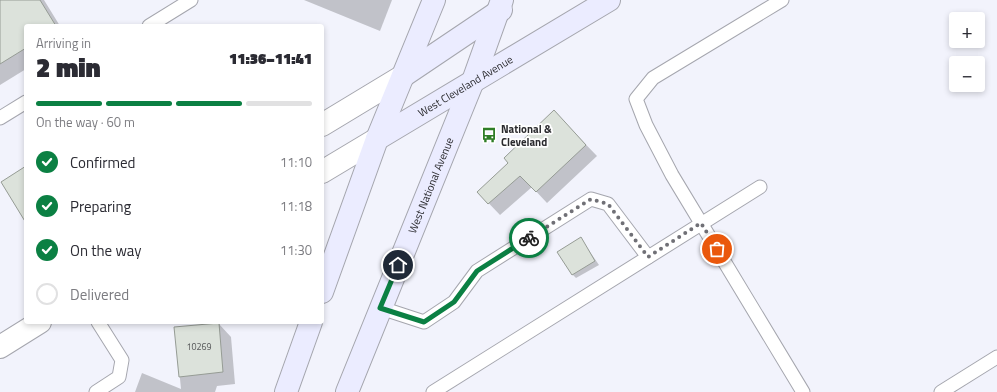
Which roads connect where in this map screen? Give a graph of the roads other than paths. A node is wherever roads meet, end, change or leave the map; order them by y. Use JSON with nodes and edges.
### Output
{"nodes":[{"id":1,"x":191,"y":0,"type":"edge"},
{"id":2,"x":434,"y":0,"type":"edge"},
{"id":3,"x":518,"y":0,"type":"edge"},
{"id":4,"x":609,"y":0,"type":"edge"},
{"id":5,"x":782,"y":0,"type":"edge"},
{"id":6,"x":500,"y":6,"type":"edge"},
{"id":7,"x":152,"y":24,"type":"edge"},
{"id":8,"x":403,"y":76,"type":"junction"},
{"id":9,"x":473,"y":81,"type":"junction"},
{"id":10,"x":24,"y":103,"type":"edge"},
{"id":11,"x":0,"y":118,"type":"edge"},
{"id":12,"x":324,"y":124,"type":"edge"},
{"id":13,"x":377,"y":139,"type":"junction"},
{"id":14,"x":324,"y":171,"type":"edge"},
{"id":15,"x":760,"y":187,"type":"dead end"},
{"id":16,"x":701,"y":223,"type":"junction"},
{"id":17,"x":328,"y":248,"type":"edge"},
{"id":18,"x":648,"y":257,"type":"junction"},
{"id":19,"x":324,"y":277,"type":"edge"},
{"id":20,"x":380,"y":308,"type":"junction"},
{"id":21,"x":37,"y":324,"type":"edge"},
{"id":22,"x":99,"y":324,"type":"edge"},
{"id":23,"x":310,"y":324,"type":"edge"},
{"id":24,"x":0,"y":347,"type":"edge"},
{"id":25,"x":997,"y":357,"type":"edge"},
{"id":26,"x":96,"y":392,"type":"edge"},
{"id":27,"x":286,"y":392,"type":"edge"},
{"id":28,"x":347,"y":392,"type":"edge"},
{"id":29,"x":433,"y":392,"type":"edge"},
{"id":30,"x":803,"y":392,"type":"edge"},
{"id":31,"x":941,"y":392,"type":"edge"}],
"edges":[{"from":1,"to":7,"type":"lane"},
{"from":2,"to":8,"type":"main road"},
{"from":3,"to":6,"type":"main road"},
{"from":4,"to":9,"type":"main road","name":"West Cleveland Avenue"},
{"from":5,"to":16,"type":"lane"},
{"from":6,"to":8,"type":"main road"},
{"from":6,"to":9,"type":"main road","name":"West National Avenue"},
{"from":8,"to":12,"type":"street"},
{"from":8,"to":13,"type":"main road"},
{"from":9,"to":13,"type":"main road","name":"West Cleveland Avenue"},
{"from":9,"to":20,"type":"main road","name":"West National Avenue"},
{"from":10,"to":11,"type":"lane"},
{"from":13,"to":14,"type":"street","name":"West Cleveland Avenue"},
{"from":13,"to":17,"type":"main road"},
{"from":15,"to":16,"type":"lane"},
{"from":16,"to":18,"type":"lane"},
{"from":16,"to":30,"type":"lane"},
{"from":17,"to":19,"type":"main road"},
{"from":18,"to":20,"type":"lane"},
{"from":18,"to":29,"type":"lane"},
{"from":20,"to":28,"type":"main road","name":"West National Avenue"},
{"from":21,"to":24,"type":"street"},
{"from":22,"to":26,"type":"lane"},
{"from":23,"to":27,"type":"main road"},
{"from":25,"to":31,"type":"lane"}]}
